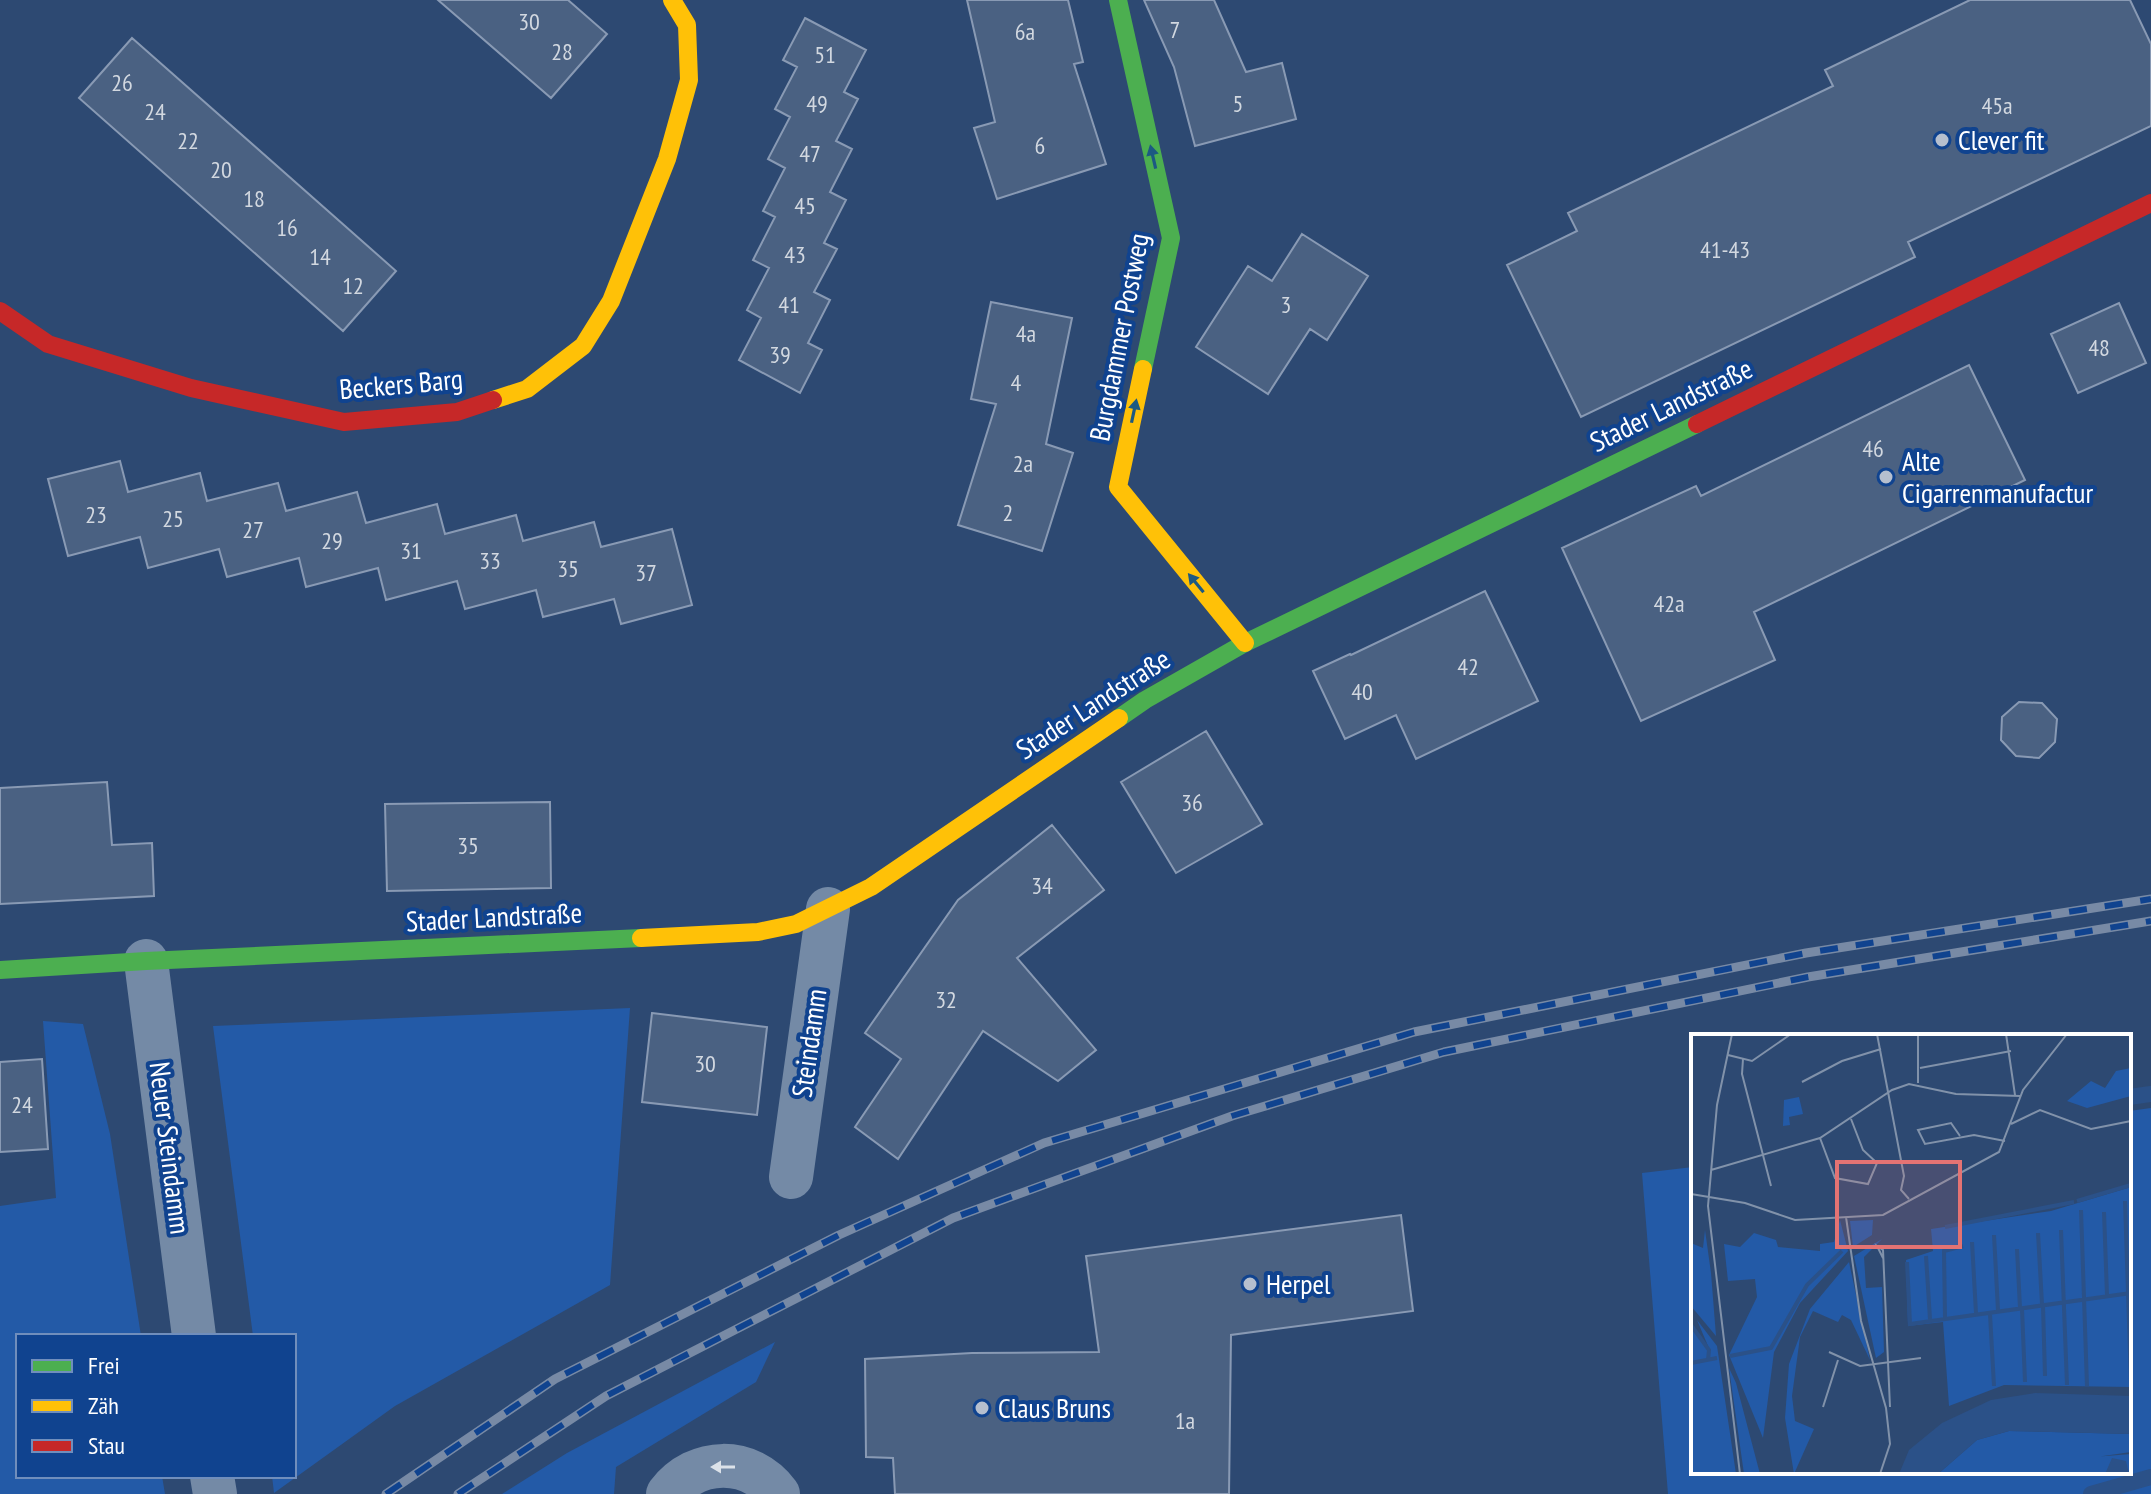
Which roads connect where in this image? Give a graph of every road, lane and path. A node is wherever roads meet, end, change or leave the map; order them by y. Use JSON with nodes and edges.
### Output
{"nodes":[{"id":1,"x":672,"y":0,"type":"edge"},
{"id":2,"x":1118,"y":0,"type":"edge"},
{"id":3,"x":2151,"y":203,"type":"edge"},
{"id":4,"x":0,"y":311,"type":"edge"},
{"id":5,"x":1245,"y":643,"type":"junction"},
{"id":6,"x":828,"y":909,"type":"junction"},
{"id":7,"x":146,"y":961,"type":"junction"},
{"id":8,"x":0,"y":970,"type":"edge"},
{"id":9,"x":791,"y":1177,"type":"dead end"},
{"id":10,"x":194,"y":1334,"type":"edge"},
{"id":11,"x":668,"y":1494,"type":"edge"},
{"id":12,"x":778,"y":1494,"type":"edge"}],
"edges":[{"from":1,"to":4,"type":"street","name":"Beckers Barg"},
{"from":5,"to":2,"type":"street","name":"Burgdammer Postweg","one_way":true},
{"from":3,"to":5,"type":"street","name":"Stader Landstraße"},
{"from":5,"to":6,"type":"street","name":"Stader Landstraße"},
{"from":6,"to":7,"type":"street","name":"Stader Landstraße"},
{"from":6,"to":9,"type":"street","name":"Steindamm"},
{"from":7,"to":8,"type":"street","name":"Stader Landstraße"},
{"from":7,"to":10,"type":"street","name":"Neuer Steindamm"},
{"from":12,"to":11,"type":"street","one_way":true}]}
